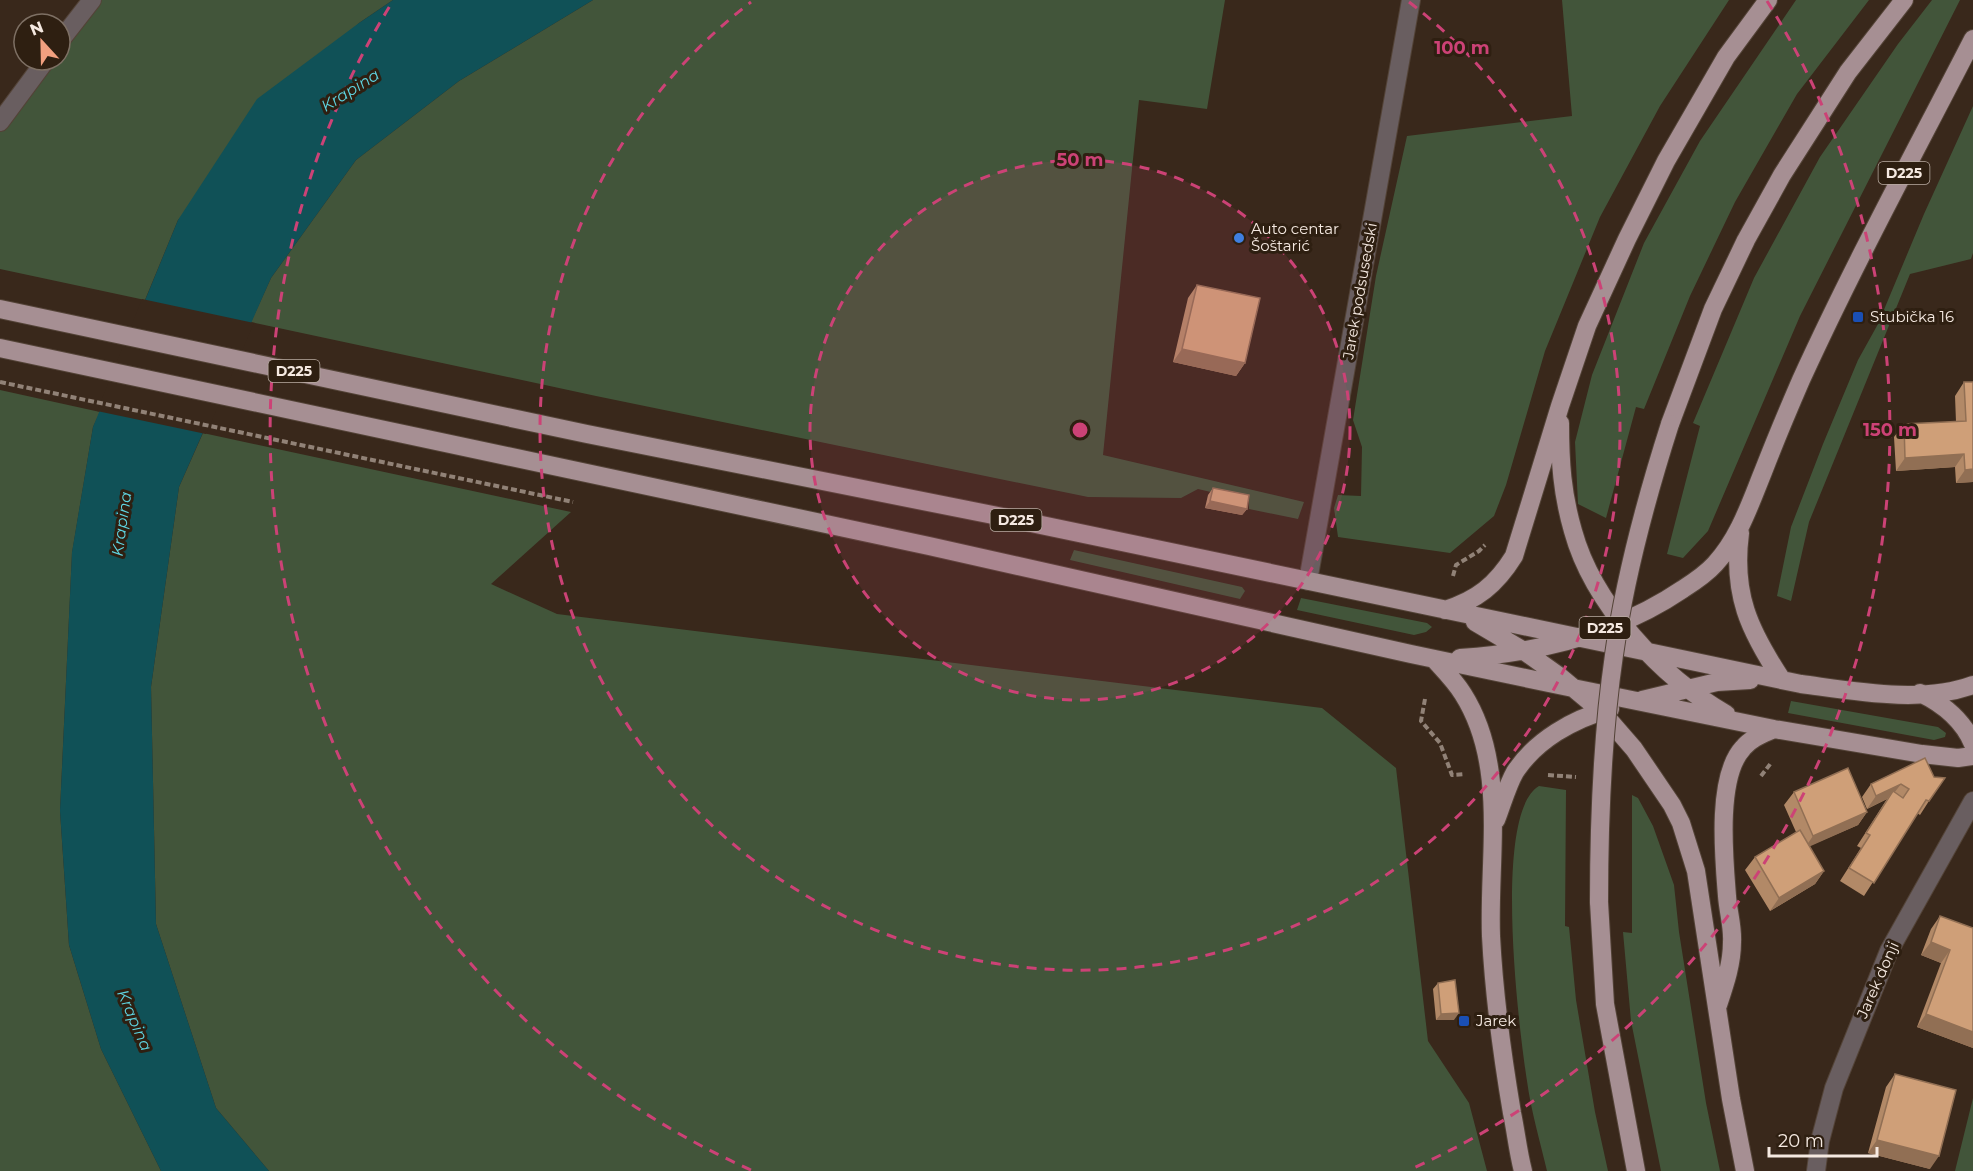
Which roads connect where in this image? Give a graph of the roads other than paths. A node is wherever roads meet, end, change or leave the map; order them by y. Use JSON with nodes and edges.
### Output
{"nodes":[{"id":1,"x":92,"y":0,"type":"edge"},
{"id":2,"x":1410,"y":0,"type":"edge"},
{"id":3,"x":1768,"y":0,"type":"edge"},
{"id":4,"x":1904,"y":0,"type":"edge"},
{"id":5,"x":72,"y":26,"type":"edge"},
{"id":6,"x":1973,"y":39,"type":"edge"},
{"id":7,"x":37,"y":72,"type":"edge"},
{"id":8,"x":0,"y":122,"type":"edge"},
{"id":9,"x":0,"y":309,"type":"edge"},
{"id":10,"x":0,"y":348,"type":"edge"},
{"id":11,"x":1560,"y":406,"type":"junction"},
{"id":12,"x":1742,"y":526,"type":"junction"},
{"id":13,"x":1308,"y":581,"type":"junction"},
{"id":14,"x":1453,"y":612,"type":"junction"},
{"id":15,"x":1621,"y":622,"type":"junction"},
{"id":16,"x":1580,"y":638,"type":"junction"},
{"id":17,"x":1524,"y":651,"type":"junction"},
{"id":18,"x":1648,"y":652,"type":"junction"},
{"id":19,"x":1434,"y":659,"type":"junction"},
{"id":20,"x":1782,"y":680,"type":"junction"},
{"id":21,"x":1973,"y":685,"type":"edge"},
{"id":22,"x":1573,"y":688,"type":"junction"},
{"id":23,"x":1688,"y":688,"type":"junction"},
{"id":24,"x":1920,"y":693,"type":"junction"},
{"id":25,"x":1638,"y":701,"type":"junction"},
{"id":26,"x":1601,"y":711,"type":"junction"},
{"id":27,"x":1740,"y":722,"type":"junction"},
{"id":28,"x":1774,"y":729,"type":"junction"},
{"id":29,"x":1973,"y":744,"type":"edge"},
{"id":30,"x":1973,"y":756,"type":"edge"},
{"id":31,"x":1973,"y":801,"type":"edge"},
{"id":32,"x":1494,"y":824,"type":"junction"},
{"id":33,"x":1717,"y":1009,"type":"junction"},
{"id":34,"x":1523,"y":1171,"type":"edge"},
{"id":35,"x":1636,"y":1171,"type":"edge"},
{"id":36,"x":1745,"y":1171,"type":"edge"},
{"id":37,"x":1816,"y":1171,"type":"edge"}],
"edges":[{"from":1,"to":5,"type":"street"},
{"from":2,"to":13,"type":"street","name":"Jarek podsusedski"},
{"from":3,"to":11,"type":"main road"},
{"from":4,"to":35,"type":"main road","bridge":true},
{"from":6,"to":12,"type":"main road","number":"D225"},
{"from":7,"to":8,"type":"street"},
{"from":9,"to":13,"type":"main road","number":"D225"},
{"from":10,"to":19,"type":"main road","number":"D225"},
{"from":11,"to":14,"type":"main road"},
{"from":11,"to":15,"type":"main road"},
{"from":12,"to":15,"type":"main road","number":"D225"},
{"from":12,"to":20,"type":"main road"},
{"from":13,"to":14,"type":"main road","number":"D225"},
{"from":14,"to":16,"type":"main road"},
{"from":14,"to":17,"type":"main road"},
{"from":15,"to":16,"type":"main road","number":"D225"},
{"from":15,"to":18,"type":"main road"},
{"from":16,"to":17,"type":"main road","number":"D225"},
{"from":16,"to":18,"type":"main road"},
{"from":17,"to":19,"type":"main road","number":"D225"},
{"from":17,"to":22,"type":"main road"},
{"from":18,"to":20,"type":"main road"},
{"from":18,"to":23,"type":"main road"},
{"from":19,"to":22,"type":"main road"},
{"from":19,"to":32,"type":"main road"},
{"from":20,"to":23,"type":"main road"},
{"from":20,"to":24,"type":"main road"},
{"from":21,"to":24,"type":"main road"},
{"from":22,"to":25,"type":"main road"},
{"from":22,"to":26,"type":"main road"},
{"from":23,"to":25,"type":"main road"},
{"from":23,"to":27,"type":"main road"},
{"from":24,"to":29,"type":"main road"},
{"from":25,"to":26,"type":"main road"},
{"from":25,"to":27,"type":"main road"},
{"from":26,"to":32,"type":"main road"},
{"from":26,"to":33,"type":"main road"},
{"from":27,"to":28,"type":"main road"},
{"from":28,"to":30,"type":"main road"},
{"from":28,"to":33,"type":"main road"},
{"from":31,"to":37,"type":"street","name":"Jarek donji"},
{"from":32,"to":34,"type":"main road"},
{"from":33,"to":36,"type":"main road"}]}
